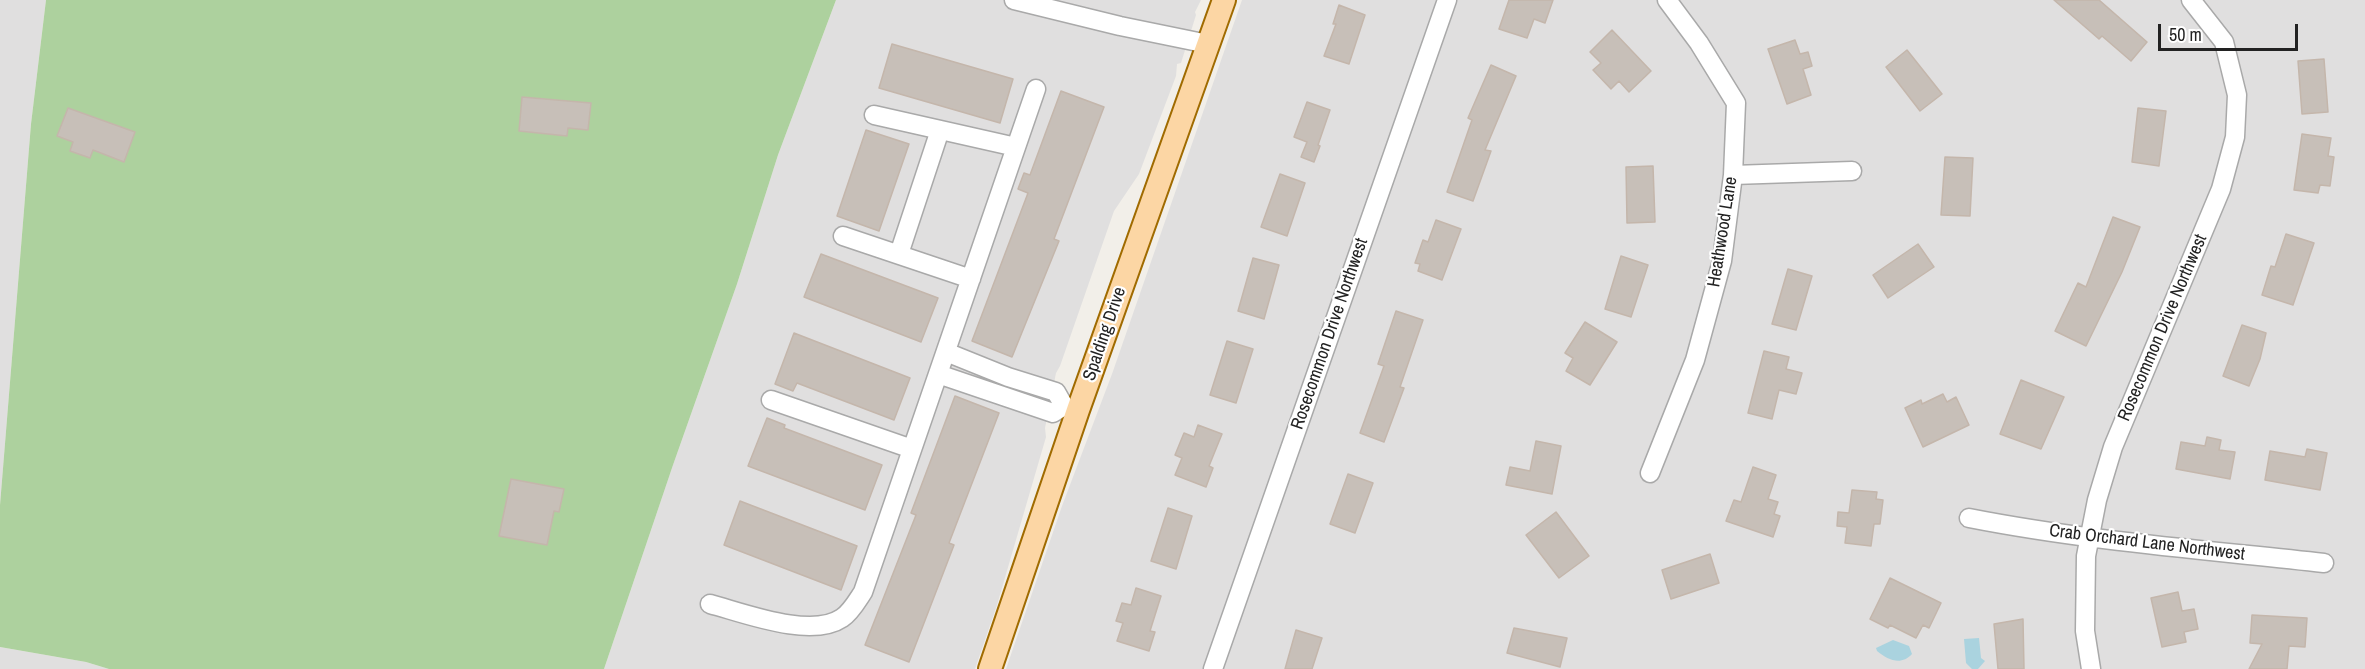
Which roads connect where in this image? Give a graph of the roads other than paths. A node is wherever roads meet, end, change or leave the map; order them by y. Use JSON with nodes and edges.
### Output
{"nodes":[{"id":1,"x":1014,"y":0,"type":"edge"},
{"id":2,"x":1224,"y":0,"type":"edge"},
{"id":3,"x":1447,"y":0,"type":"edge"},
{"id":4,"x":1667,"y":0,"type":"edge"},
{"id":5,"x":2191,"y":0,"type":"edge"},
{"id":6,"x":1208,"y":44,"type":"junction"},
{"id":7,"x":1036,"y":89,"type":"dead end"},
{"id":8,"x":874,"y":115,"type":"dead end"},
{"id":9,"x":940,"y":130,"type":"junction"},
{"id":10,"x":1016,"y":147,"type":"junction"},
{"id":11,"x":1852,"y":171,"type":"dead end"},
{"id":12,"x":1733,"y":175,"type":"junction"},
{"id":13,"x":843,"y":236,"type":"dead end"},
{"id":14,"x":899,"y":254,"type":"junction"},
{"id":15,"x":971,"y":279,"type":"junction"},
{"id":16,"x":946,"y":352,"type":"junction"},
{"id":17,"x":938,"y":374,"type":"junction"},
{"id":18,"x":771,"y":400,"type":"dead end"},
{"id":19,"x":1071,"y":408,"type":"junction"},
{"id":20,"x":912,"y":449,"type":"junction"},
{"id":21,"x":1650,"y":473,"type":"dead end"},
{"id":22,"x":1969,"y":518,"type":"dead end"},
{"id":23,"x":2091,"y":537,"type":"junction"},
{"id":24,"x":2324,"y":563,"type":"dead end"},
{"id":25,"x":711,"y":604,"type":"dead end"},
{"id":26,"x":990,"y":669,"type":"edge"},
{"id":27,"x":1213,"y":669,"type":"edge"},
{"id":28,"x":2091,"y":669,"type":"edge"}],
"edges":[{"from":1,"to":6,"type":"street"},
{"from":2,"to":6,"type":"main road","name":"Spalding Drive"},
{"from":3,"to":27,"type":"street","name":"Rosecommon Drive Northwest"},
{"from":4,"to":12,"type":"street","name":"Heathwood Lane"},
{"from":5,"to":23,"type":"street","name":"Rosecommon Drive Northwest"},
{"from":6,"to":19,"type":"main road","name":"Spalding Drive"},
{"from":7,"to":10,"type":"street"},
{"from":8,"to":9,"type":"street"},
{"from":9,"to":10,"type":"street"},
{"from":9,"to":14,"type":"street"},
{"from":10,"to":15,"type":"street"},
{"from":11,"to":12,"type":"street"},
{"from":12,"to":21,"type":"street","name":"Heathwood Lane"},
{"from":13,"to":14,"type":"street"},
{"from":14,"to":15,"type":"street"},
{"from":15,"to":16,"type":"street"},
{"from":16,"to":17,"type":"street"},
{"from":16,"to":19,"type":"street"},
{"from":17,"to":19,"type":"street"},
{"from":17,"to":20,"type":"street"},
{"from":18,"to":20,"type":"street"},
{"from":19,"to":26,"type":"main road","name":"Spalding Drive"},
{"from":20,"to":25,"type":"street"},
{"from":22,"to":23,"type":"street","name":"Crab Orchard Lane Northwest"},
{"from":23,"to":24,"type":"street","name":"Crab Orchard Lane Northwest"},
{"from":23,"to":28,"type":"street","name":"Rosecommon Drive Northwest"}]}
